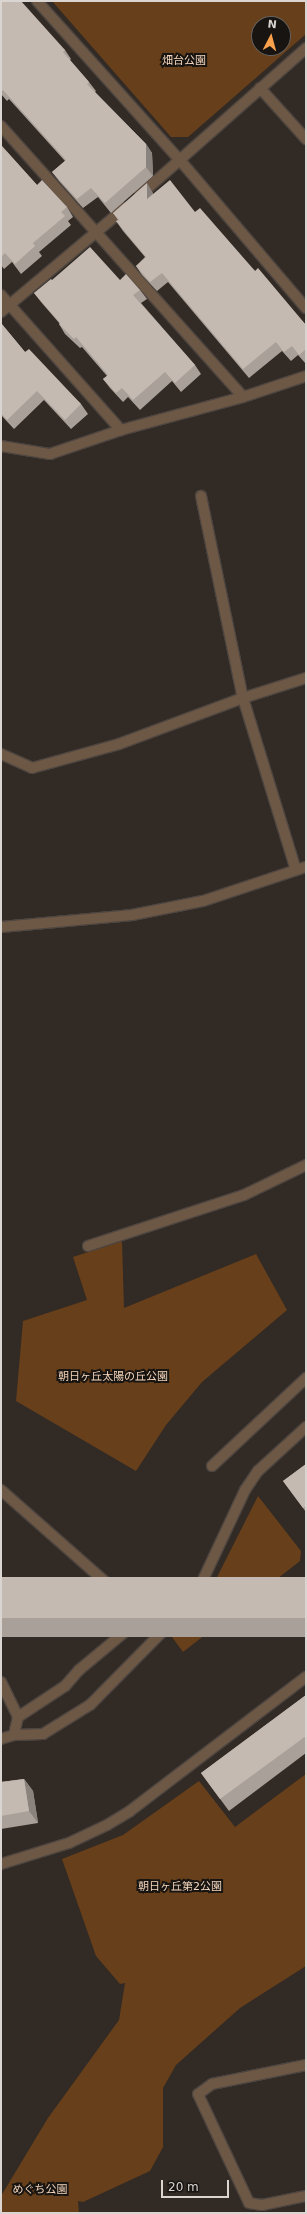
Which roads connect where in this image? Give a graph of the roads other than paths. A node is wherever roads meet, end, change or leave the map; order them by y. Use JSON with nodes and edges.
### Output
{"nodes":[{"id":1,"x":38,"y":1,"type":"edge"},
{"id":2,"x":306,"y":48,"type":"edge"},
{"id":3,"x":260,"y":88,"type":"junction"},
{"id":4,"x":1,"y":126,"type":"edge"},
{"id":5,"x":306,"y":139,"type":"edge"},
{"id":6,"x":179,"y":160,"type":"junction"},
{"id":7,"x":97,"y":234,"type":"junction"},
{"id":8,"x":1,"y":295,"type":"edge"},
{"id":9,"x":10,"y":306,"type":"junction"},
{"id":10,"x":306,"y":308,"type":"edge"},
{"id":11,"x":1,"y":312,"type":"edge"},
{"id":12,"x":306,"y":376,"type":"edge"},
{"id":13,"x":242,"y":397,"type":"junction"},
{"id":14,"x":121,"y":430,"type":"junction"},
{"id":15,"x":1,"y":446,"type":"edge"},
{"id":16,"x":201,"y":496,"type":"dead end"},
{"id":17,"x":306,"y":678,"type":"edge"},
{"id":18,"x":243,"y":698,"type":"junction"},
{"id":19,"x":1,"y":754,"type":"edge"},
{"id":20,"x":306,"y":867,"type":"edge"},
{"id":21,"x":296,"y":870,"type":"junction"},
{"id":22,"x":1,"y":927,"type":"edge"},
{"id":23,"x":306,"y":1165,"type":"edge"},
{"id":24,"x":88,"y":1246,"type":"dead end"},
{"id":25,"x":306,"y":1378,"type":"edge"},
{"id":26,"x":306,"y":1426,"type":"edge"},
{"id":27,"x":212,"y":1466,"type":"dead end"},
{"id":28,"x":1,"y":1490,"type":"edge"},
{"id":29,"x":306,"y":1677,"type":"edge"},
{"id":30,"x":1,"y":1682,"type":"edge"},
{"id":31,"x":18,"y":1717,"type":"junction"},
{"id":32,"x":14,"y":1735,"type":"junction"},
{"id":33,"x":1,"y":1739,"type":"edge"},
{"id":34,"x":1,"y":1864,"type":"edge"},
{"id":35,"x":306,"y":2065,"type":"edge"},
{"id":36,"x":306,"y":2196,"type":"edge"},
{"id":37,"x":263,"y":2209,"type":"edge"}],
"edges":[{"from":1,"to":6,"type":"street"},
{"from":2,"to":3,"type":"street"},
{"from":3,"to":5,"type":"street"},
{"from":3,"to":6,"type":"street"},
{"from":4,"to":7,"type":"street"},
{"from":6,"to":7,"type":"street"},
{"from":6,"to":10,"type":"street"},
{"from":7,"to":9,"type":"street"},
{"from":7,"to":13,"type":"street"},
{"from":8,"to":9,"type":"street"},
{"from":9,"to":11,"type":"street"},
{"from":9,"to":14,"type":"street"},
{"from":12,"to":13,"type":"street"},
{"from":13,"to":14,"type":"street"},
{"from":14,"to":15,"type":"street"},
{"from":16,"to":18,"type":"street"},
{"from":17,"to":18,"type":"street"},
{"from":18,"to":19,"type":"street"},
{"from":18,"to":21,"type":"street"},
{"from":20,"to":21,"type":"street"},
{"from":21,"to":22,"type":"street"},
{"from":23,"to":24,"type":"street"},
{"from":25,"to":27,"type":"street"},
{"from":26,"to":32,"type":"street"},
{"from":28,"to":31,"type":"street"},
{"from":29,"to":34,"type":"street"},
{"from":30,"to":31,"type":"street"},
{"from":31,"to":32,"type":"street"},
{"from":32,"to":33,"type":"street"},
{"from":35,"to":37,"type":"street"},
{"from":36,"to":37,"type":"street"}]}
